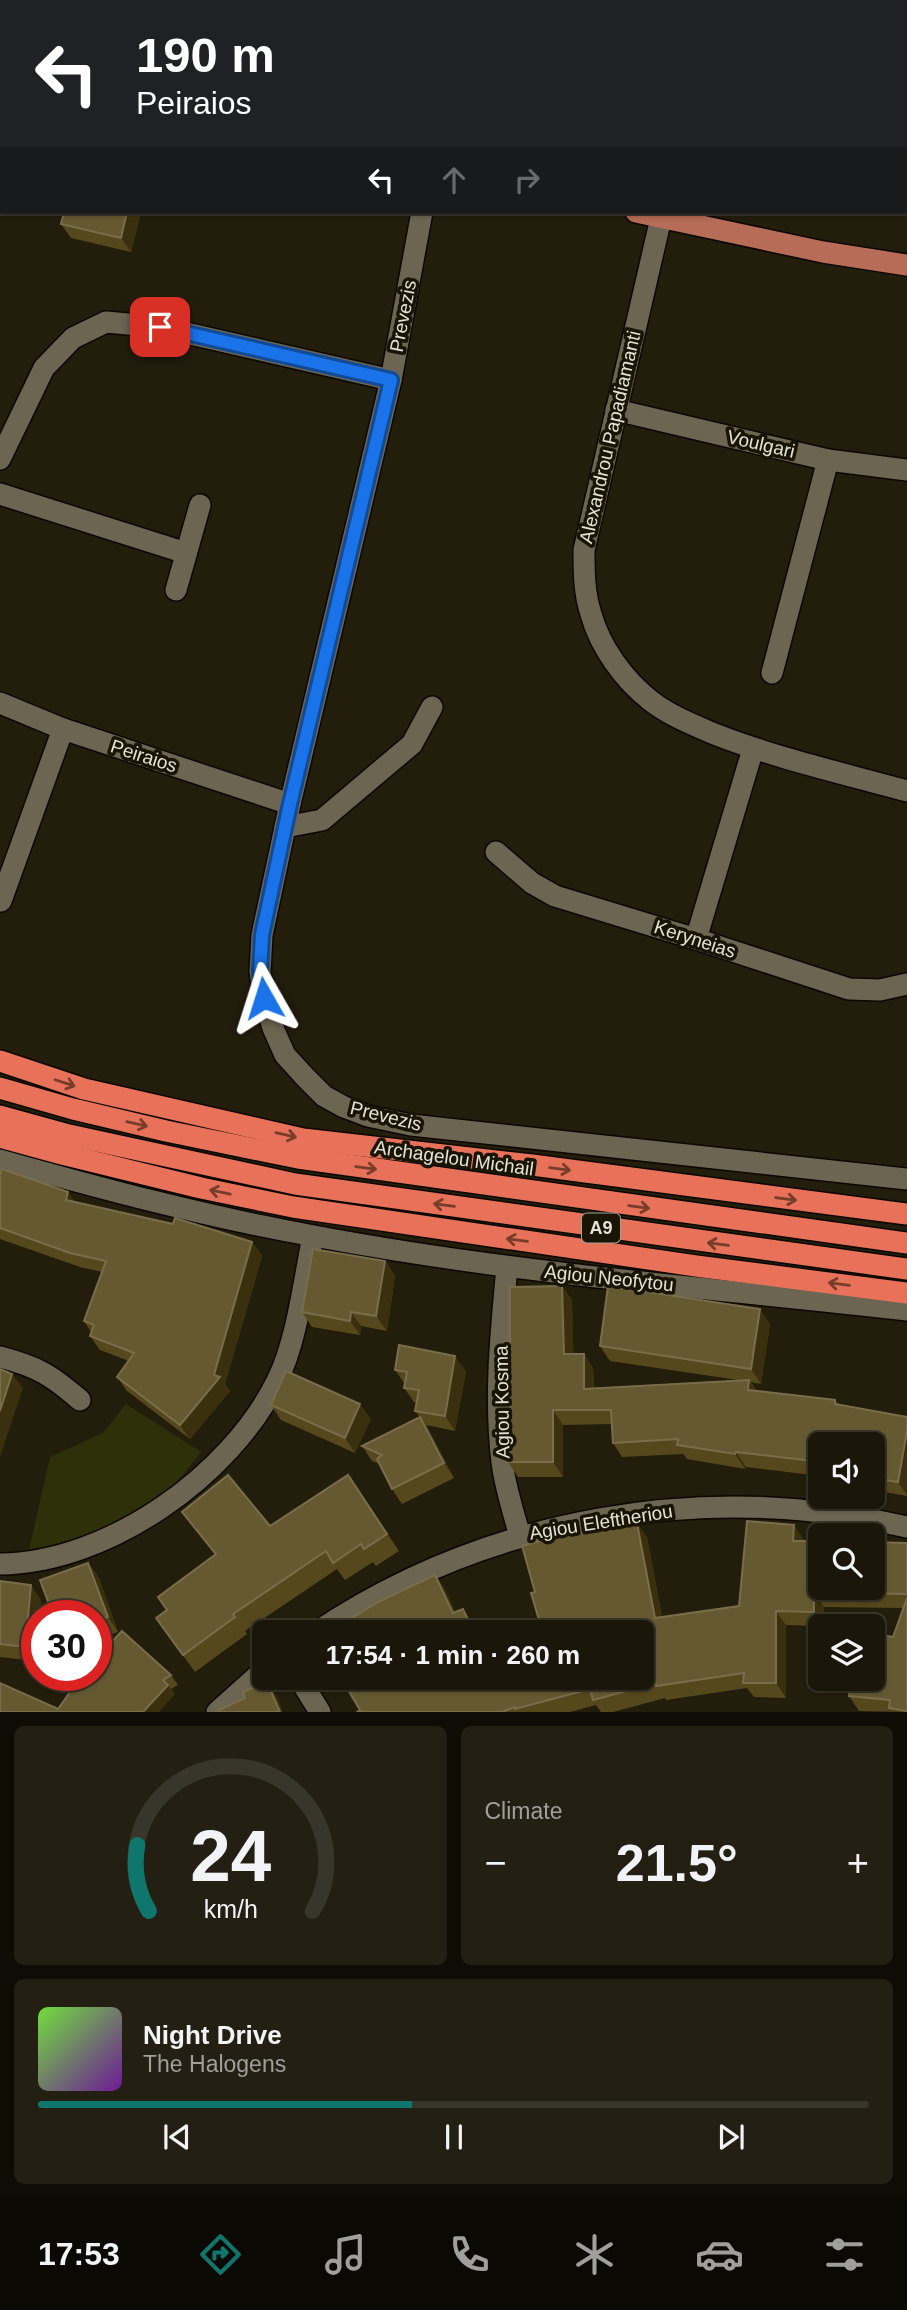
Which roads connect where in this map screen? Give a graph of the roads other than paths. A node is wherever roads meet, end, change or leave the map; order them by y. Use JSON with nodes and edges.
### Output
{"nodes":[{"id":1,"x":422,"y":214,"type":"edge"},
{"id":2,"x":644,"y":214,"type":"edge"},
{"id":3,"x":661,"y":218,"type":"junction"},
{"id":4,"x":907,"y":265,"type":"edge"},
{"id":5,"x":391,"y":380,"type":"junction"},
{"id":6,"x":616,"y":410,"type":"junction"},
{"id":7,"x":0,"y":459,"type":"edge"},
{"id":8,"x":828,"y":460,"type":"junction"},
{"id":9,"x":907,"y":470,"type":"edge"},
{"id":10,"x":0,"y":494,"type":"edge"},
{"id":11,"x":200,"y":505,"type":"dead end"},
{"id":12,"x":186,"y":552,"type":"junction"},
{"id":13,"x":176,"y":590,"type":"dead end"},
{"id":14,"x":772,"y":673,"type":"dead end"},
{"id":15,"x":0,"y":703,"type":"edge"},
{"id":16,"x":432,"y":707,"type":"dead end"},
{"id":17,"x":63,"y":729,"type":"junction"},
{"id":18,"x":753,"y":749,"type":"junction"},
{"id":19,"x":907,"y":791,"type":"edge"},
{"id":20,"x":290,"y":804,"type":"junction"},
{"id":21,"x":285,"y":827,"type":"junction"},
{"id":22,"x":496,"y":852,"type":"dead end"},
{"id":23,"x":1,"y":901,"type":"edge"},
{"id":24,"x":696,"y":939,"type":"junction"},
{"id":25,"x":907,"y":984,"type":"edge"},
{"id":26,"x":0,"y":1061,"type":"edge"},
{"id":27,"x":0,"y":1088,"type":"edge"},
{"id":28,"x":0,"y":1116,"type":"edge"},
{"id":29,"x":0,"y":1137,"type":"edge"},
{"id":30,"x":0,"y":1160,"type":"edge"},
{"id":31,"x":907,"y":1179,"type":"edge"},
{"id":32,"x":907,"y":1214,"type":"edge"},
{"id":33,"x":313,"y":1236,"type":"junction"},
{"id":34,"x":907,"y":1243,"type":"edge"},
{"id":35,"x":507,"y":1267,"type":"junction"},
{"id":36,"x":907,"y":1269,"type":"edge"},
{"id":37,"x":907,"y":1293,"type":"edge"},
{"id":38,"x":907,"y":1310,"type":"edge"},
{"id":39,"x":0,"y":1357,"type":"edge"},
{"id":40,"x":80,"y":1401,"type":"dead end"},
{"id":41,"x":907,"y":1527,"type":"edge"},
{"id":42,"x":520,"y":1536,"type":"junction"},
{"id":43,"x":0,"y":1564,"type":"edge"},
{"id":44,"x":337,"y":1620,"type":"edge"},
{"id":45,"x":252,"y":1681,"type":"edge"},
{"id":46,"x":306,"y":1690,"type":"edge"},
{"id":47,"x":217,"y":1712,"type":"edge"},
{"id":48,"x":320,"y":1712,"type":"edge"}],
"edges":[{"from":1,"to":5,"type":"street","name":"Prevezis"},
{"from":2,"to":3,"type":"main road"},
{"from":3,"to":4,"type":"main road"},
{"from":3,"to":6,"type":"street","name":"Alexandrou Papadiamanti"},
{"from":5,"to":7,"type":"street"},
{"from":5,"to":20,"type":"street","name":"Prevezis"},
{"from":6,"to":8,"type":"street","name":"Voulgari"},
{"from":6,"to":18,"type":"street","name":"Alexandrou Papadiamanti"},
{"from":8,"to":9,"type":"street","name":"Voulgari"},
{"from":8,"to":14,"type":"street"},
{"from":10,"to":12,"type":"street"},
{"from":11,"to":12,"type":"street"},
{"from":12,"to":13,"type":"street"},
{"from":15,"to":17,"type":"street","name":"Peiraios"},
{"from":16,"to":21,"type":"street"},
{"from":17,"to":20,"type":"street","name":"Peiraios"},
{"from":17,"to":23,"type":"street"},
{"from":18,"to":19,"type":"street","name":"Alexandrou Papadiamanti"},
{"from":18,"to":24,"type":"street"},
{"from":20,"to":21,"type":"street","name":"Prevezis"},
{"from":21,"to":31,"type":"street","name":"Prevezis"},
{"from":22,"to":24,"type":"street","name":"Keryneias"},
{"from":24,"to":25,"type":"street","name":"Keryneias"},
{"from":26,"to":32,"type":"highway","one_way":true},
{"from":27,"to":34,"type":"highway","name":"Archagelou Michail","number":"A9","one_way":true},
{"from":36,"to":28,"type":"highway","number":"A9","one_way":true},
{"from":37,"to":29,"type":"highway","one_way":true},
{"from":30,"to":33,"type":"street","name":"Agiou Neofytou"},
{"from":33,"to":35,"type":"street","name":"Agiou Neofytou"},
{"from":33,"to":43,"type":"street"},
{"from":35,"to":38,"type":"street","name":"Agiou Neofytou"},
{"from":35,"to":42,"type":"street","name":"Agiou Kosma"},
{"from":39,"to":40,"type":"street"},
{"from":41,"to":42,"type":"street","name":"Agiou Eleftheriou"},
{"from":42,"to":44,"type":"street","name":"Agiou Eleftheriou"},
{"from":45,"to":47,"type":"street"},
{"from":46,"to":48,"type":"street"}]}
